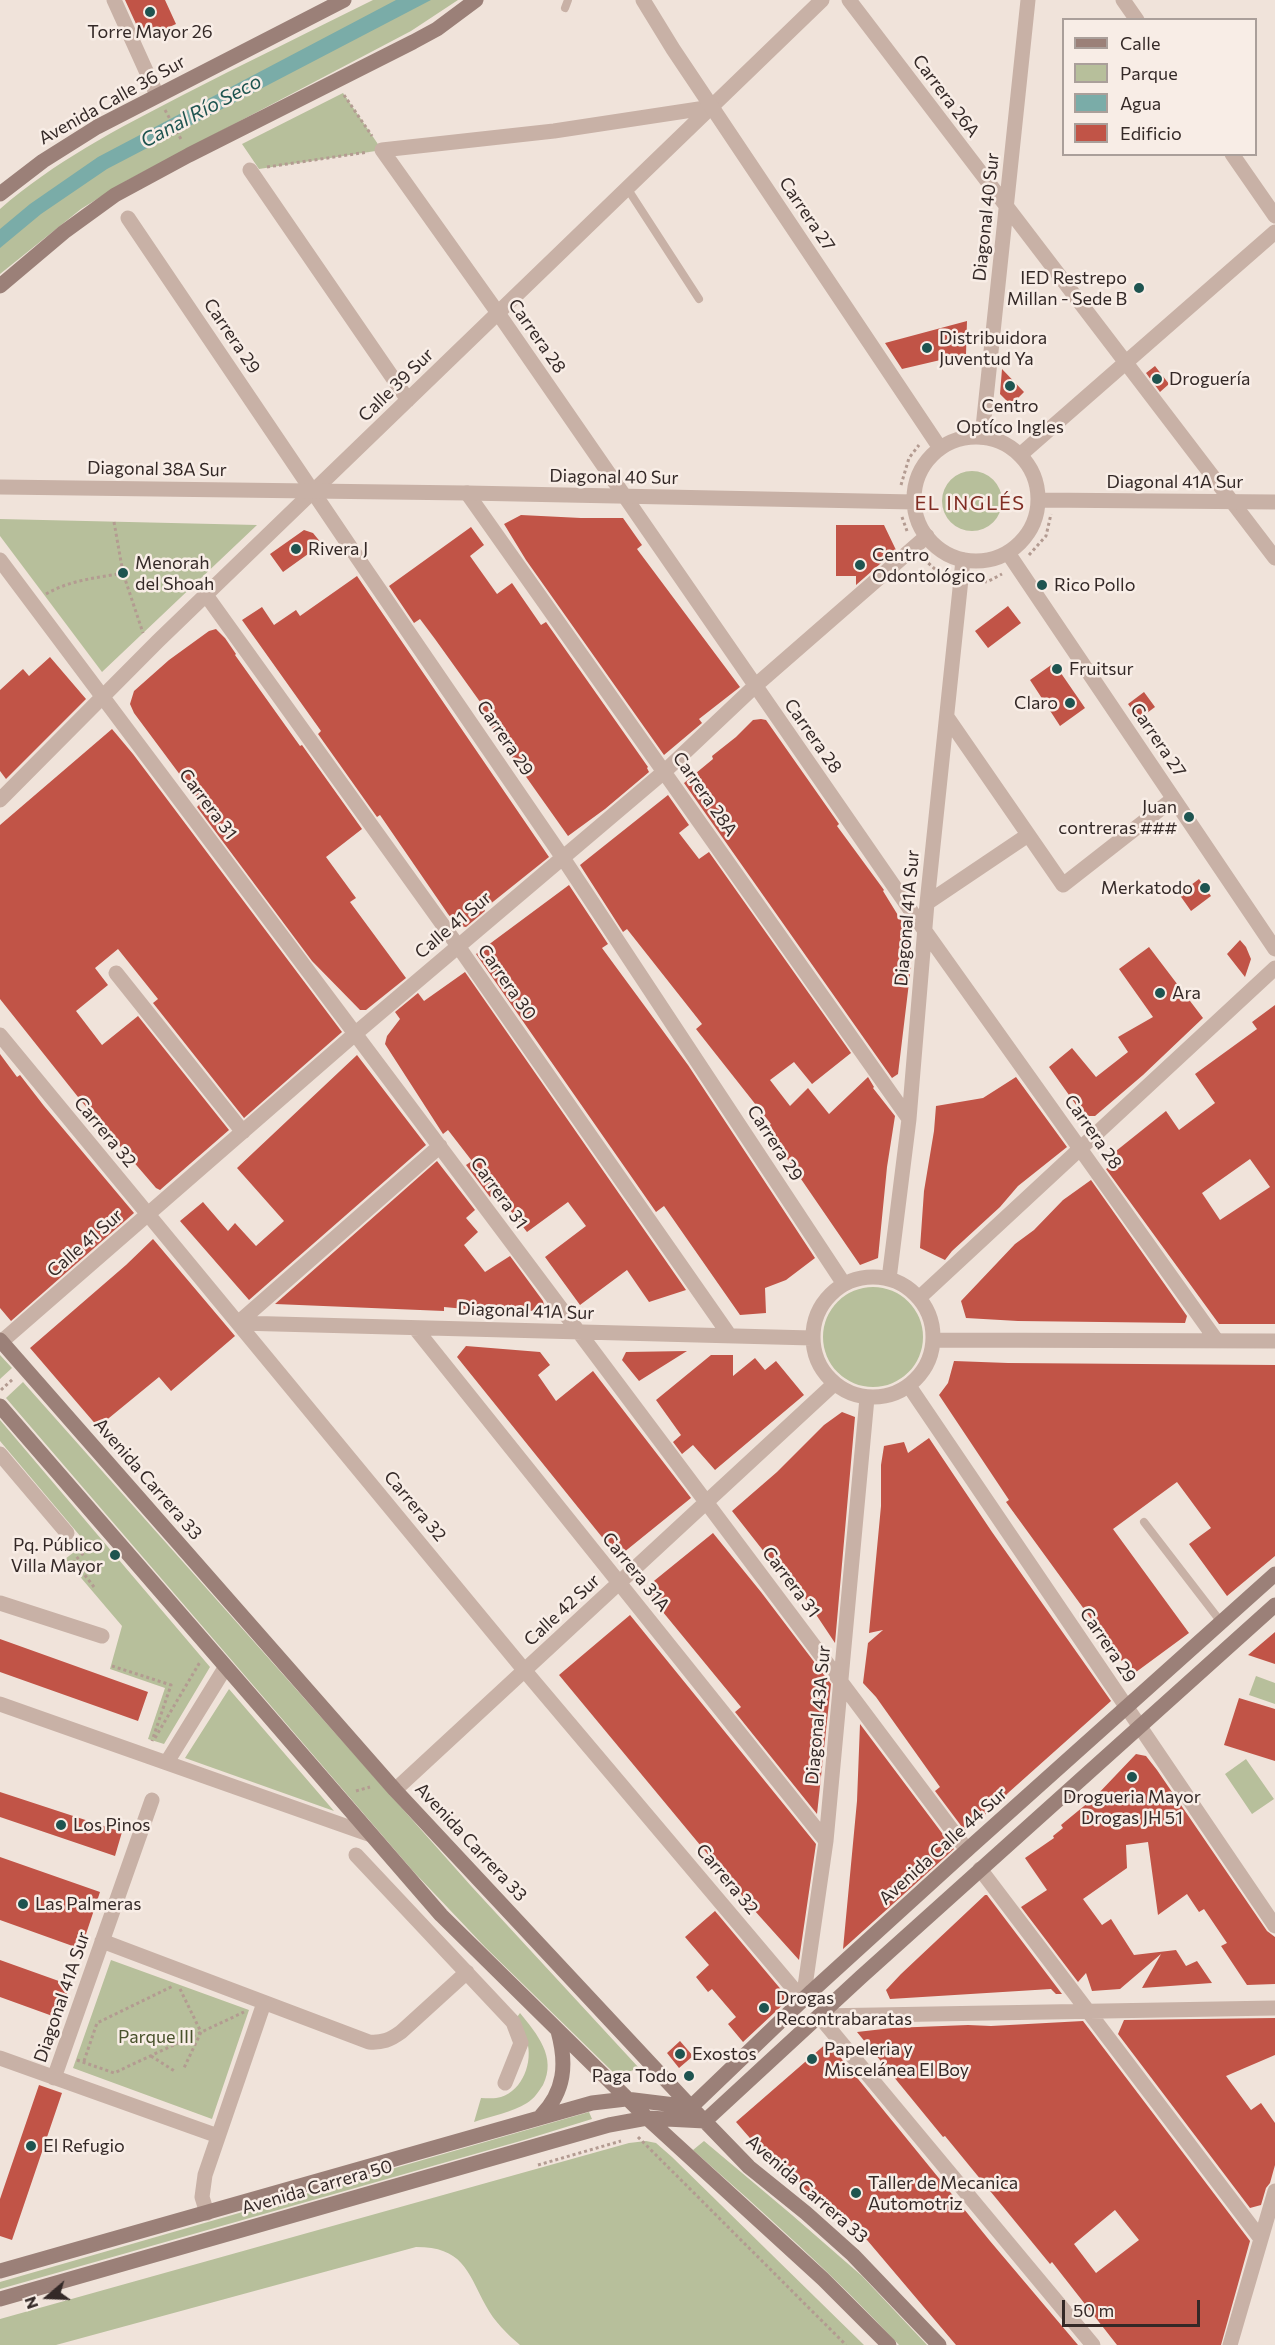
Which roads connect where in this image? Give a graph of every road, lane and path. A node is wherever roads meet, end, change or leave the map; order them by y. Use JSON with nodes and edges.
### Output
{"nodes":[{"id":1,"x":114,"y":0,"type":"edge"},
{"id":2,"x":344,"y":0,"type":"edge"},
{"id":3,"x":476,"y":0,"type":"edge"},
{"id":4,"x":643,"y":0,"type":"edge"},
{"id":5,"x":822,"y":0,"type":"edge"},
{"id":6,"x":849,"y":0,"type":"edge"},
{"id":7,"x":1028,"y":0,"type":"edge"},
{"id":8,"x":1123,"y":0,"type":"edge"},
{"id":9,"x":1136,"y":18,"type":"edge"},
{"id":10,"x":335,"y":82,"type":"junction"},
{"id":11,"x":157,"y":95,"type":"junction"},
{"id":12,"x":712,"y":107,"type":"junction"},
{"id":13,"x":168,"y":116,"type":"dead end"},
{"id":14,"x":179,"y":136,"type":"dead end"},
{"id":15,"x":382,"y":150,"type":"junction"},
{"id":16,"x":1233,"y":156,"type":"edge"},
{"id":17,"x":250,"y":170,"type":"joint"},
{"id":18,"x":627,"y":188,"type":"junction"},
{"id":19,"x":0,"y":194,"type":"edge"},
{"id":20,"x":1006,"y":206,"type":"junction"},
{"id":21,"x":1275,"y":216,"type":"edge"},
{"id":22,"x":129,"y":218,"type":"dead end"},
{"id":23,"x":1275,"y":232,"type":"edge"},
{"id":24,"x":0,"y":286,"type":"edge"},
{"id":25,"x":699,"y":299,"type":"dead end"},
{"id":26,"x":498,"y":313,"type":"junction"},
{"id":27,"x":1126,"y":363,"type":"junction"},
{"id":28,"x":408,"y":400,"type":"junction"},
{"id":29,"x":930,"y":432,"type":"junction"},
{"id":30,"x":982,"y":437,"type":"junction"},
{"id":31,"x":940,"y":448,"type":"junction"},
{"id":32,"x":1020,"y":455,"type":"junction"},
{"id":33,"x":0,"y":487,"type":"edge"},
{"id":34,"x":313,"y":492,"type":"junction"},
{"id":35,"x":467,"y":493,"type":"junction"},
{"id":36,"x":624,"y":497,"type":"junction"},
{"id":37,"x":1046,"y":500,"type":"junction"},
{"id":38,"x":897,"y":502,"type":"junction"},
{"id":39,"x":914,"y":502,"type":"junction"},
{"id":40,"x":1232,"y":502,"type":"junction"},
{"id":41,"x":1275,"y":502,"type":"edge"},
{"id":42,"x":114,"y":522,"type":"dead end"},
{"id":43,"x":927,"y":536,"type":"junction"},
{"id":44,"x":913,"y":548,"type":"junction"},
{"id":45,"x":1008,"y":553,"type":"junction"},
{"id":46,"x":1275,"y":558,"type":"edge"},
{"id":47,"x":0,"y":560,"type":"edge"},
{"id":48,"x":963,"y":560,"type":"junction"},
{"id":49,"x":1018,"y":567,"type":"junction"},
{"id":50,"x":123,"y":573,"type":"junction"},
{"id":51,"x":961,"y":578,"type":"junction"},
{"id":52,"x":206,"y":595,"type":"junction"},
{"id":53,"x":34,"y":605,"type":"junction"},
{"id":54,"x":143,"y":633,"type":"dead end"},
{"id":55,"x":755,"y":686,"type":"junction"},
{"id":56,"x":103,"y":697,"type":"junction"},
{"id":57,"x":947,"y":717,"type":"junction"},
{"id":58,"x":665,"y":771,"type":"junction"},
{"id":59,"x":2,"y":794,"type":"edge"},
{"id":60,"x":1173,"y":799,"type":"junction"},
{"id":61,"x":1028,"y":835,"type":"junction"},
{"id":62,"x":564,"y":858,"type":"junction"},
{"id":63,"x":927,"y":903,"type":"junction"},
{"id":64,"x":925,"y":931,"type":"junction"},
{"id":65,"x":458,"y":946,"type":"junction"},
{"id":66,"x":1275,"y":949,"type":"edge"},
{"id":67,"x":1275,"y":968,"type":"edge"},
{"id":68,"x":116,"y":973,"type":"dead end"},
{"id":69,"x":356,"y":1034,"type":"junction"},
{"id":70,"x":0,"y":1035,"type":"edge"},
{"id":71,"x":909,"y":1119,"type":"junction"},
{"id":72,"x":243,"y":1131,"type":"junction"},
{"id":73,"x":440,"y":1146,"type":"junction"},
{"id":74,"x":1080,"y":1148,"type":"junction"},
{"id":75,"x":148,"y":1214,"type":"junction"},
{"id":76,"x":889,"y":1279,"type":"junction"},
{"id":77,"x":844,"y":1284,"type":"junction"},
{"id":78,"x":919,"y":1298,"type":"junction"},
{"id":79,"x":238,"y":1323,"type":"junction"},
{"id":80,"x":415,"y":1328,"type":"junction"},
{"id":81,"x":577,"y":1332,"type":"junction"},
{"id":82,"x":730,"y":1336,"type":"junction"},
{"id":83,"x":812,"y":1338,"type":"junction"},
{"id":84,"x":933,"y":1340,"type":"junction"},
{"id":85,"x":1,"y":1341,"type":"edge"},
{"id":86,"x":1217,"y":1341,"type":"junction"},
{"id":87,"x":1275,"y":1341,"type":"edge"},
{"id":88,"x":17,"y":1375,"type":"dead end"},
{"id":89,"x":834,"y":1384,"type":"junction"},
{"id":90,"x":909,"y":1386,"type":"junction"},
{"id":91,"x":0,"y":1390,"type":"edge"},
{"id":92,"x":867,"y":1398,"type":"junction"},
{"id":93,"x":0,"y":1406,"type":"edge"},
{"id":94,"x":0,"y":1454,"type":"edge"},
{"id":95,"x":707,"y":1502,"type":"junction"},
{"id":96,"x":1144,"y":1522,"type":"dead end"},
{"id":97,"x":67,"y":1533,"type":"dead end"},
{"id":98,"x":97,"y":1542,"type":"dead end"},
{"id":99,"x":1275,"y":1574,"type":"edge"},
{"id":100,"x":620,"y":1583,"type":"junction"},
{"id":101,"x":94,"y":1587,"type":"dead end"},
{"id":102,"x":0,"y":1603,"type":"edge"},
{"id":103,"x":1275,"y":1605,"type":"edge"},
{"id":104,"x":1221,"y":1622,"type":"junction"},
{"id":105,"x":102,"y":1636,"type":"dead end"},
{"id":106,"x":200,"y":1662,"type":"dead end"},
{"id":107,"x":112,"y":1665,"type":"dead end"},
{"id":108,"x":225,"y":1668,"type":"junction"},
{"id":109,"x":525,"y":1671,"type":"junction"},
{"id":110,"x":840,"y":1681,"type":"junction"},
{"id":111,"x":0,"y":1704,"type":"edge"},
{"id":112,"x":1127,"y":1707,"type":"junction"},
{"id":113,"x":1139,"y":1726,"type":"junction"},
{"id":114,"x":166,"y":1762,"type":"junction"},
{"id":115,"x":392,"y":1786,"type":"junction"},
{"id":116,"x":336,"y":1796,"type":"junction"},
{"id":117,"x":152,"y":1800,"type":"dead end"},
{"id":118,"x":371,"y":1836,"type":"junction"},
{"id":119,"x":826,"y":1841,"type":"junction"},
{"id":120,"x":966,"y":1850,"type":"junction"},
{"id":121,"x":356,"y":1855,"type":"dead end"},
{"id":122,"x":980,"y":1869,"type":"junction"},
{"id":123,"x":1275,"y":1926,"type":"edge"},
{"id":124,"x":102,"y":1941,"type":"junction"},
{"id":125,"x":467,"y":1972,"type":"junction"},
{"id":126,"x":803,"y":2000,"type":"junction"},
{"id":127,"x":264,"y":2003,"type":"junction"},
{"id":128,"x":1275,"y":2007,"type":"edge"},
{"id":129,"x":249,"y":2010,"type":"dead end"},
{"id":130,"x":1088,"y":2012,"type":"junction"},
{"id":131,"x":819,"y":2016,"type":"junction"},
{"id":132,"x":557,"y":2029,"type":"junction"},
{"id":133,"x":201,"y":2032,"type":"junction"},
{"id":134,"x":151,"y":2056,"type":"junction"},
{"id":135,"x":0,"y":2058,"type":"edge"},
{"id":136,"x":73,"y":2058,"type":"dead end"},
{"id":137,"x":84,"y":2062,"type":"junction"},
{"id":138,"x":184,"y":2068,"type":"dead end"},
{"id":139,"x":176,"y":2072,"type":"dead end"},
{"id":140,"x":54,"y":2078,"type":"junction"},
{"id":141,"x":505,"y":2083,"type":"dead end"},
{"id":142,"x":626,"y":2098,"type":"junction"},
{"id":143,"x":691,"y":2107,"type":"junction"},
{"id":144,"x":541,"y":2116,"type":"junction"},
{"id":145,"x":647,"y":2118,"type":"junction"},
{"id":146,"x":705,"y":2121,"type":"junction"},
{"id":147,"x":218,"y":2136,"type":"junction"},
{"id":148,"x":638,"y":2137,"type":"dead end"},
{"id":149,"x":1275,"y":2191,"type":"edge"},
{"id":150,"x":207,"y":2213,"type":"junction"},
{"id":151,"x":1261,"y":2239,"type":"junction"},
{"id":152,"x":0,"y":2271,"type":"edge"},
{"id":153,"x":0,"y":2299,"type":"edge"},
{"id":154,"x":846,"y":2345,"type":"edge"},
{"id":155,"x":889,"y":2345,"type":"edge"},
{"id":156,"x":939,"y":2345,"type":"edge"},
{"id":157,"x":1093,"y":2345,"type":"edge"},
{"id":158,"x":1230,"y":2345,"type":"edge"}],
"edges":[{"from":1,"to":11,"type":"street"},
{"from":2,"to":11,"type":"main road","name":"Avenida Calle 36 Sur"},
{"from":3,"to":10,"type":"main road"},
{"from":4,"to":12,"type":"street","name":"Carrera 27"},
{"from":5,"to":12,"type":"street","name":"Calle 39 Sur"},
{"from":6,"to":20,"type":"street","name":"Carrera 26A"},
{"from":7,"to":20,"type":"street","name":"Diagonal 40 Sur"},
{"from":8,"to":9,"type":"street"},
{"from":10,"to":15,"type":"path"},
{"from":10,"to":24,"type":"main road"},
{"from":11,"to":19,"type":"main road","name":"Avenida Calle 36 Sur"},
{"from":12,"to":15,"type":"street"},
{"from":12,"to":18,"type":"street","name":"Calle 39 Sur"},
{"from":12,"to":29,"type":"street","name":"Carrera 27"},
{"from":13,"to":14,"type":"path"},
{"from":15,"to":17,"type":"path"},
{"from":15,"to":26,"type":"street","name":"Carrera 28"},
{"from":16,"to":21,"type":"street"},
{"from":17,"to":28,"type":"street"},
{"from":18,"to":25,"type":"lane"},
{"from":18,"to":26,"type":"street","name":"Calle 39 Sur"},
{"from":20,"to":27,"type":"street","name":"Carrera 26A"},
{"from":20,"to":30,"type":"street","name":"Diagonal 40 Sur"},
{"from":22,"to":34,"type":"street","name":"Carrera 29"},
{"from":23,"to":27,"type":"street"},
{"from":26,"to":28,"type":"street","name":"Calle 39 Sur"},
{"from":26,"to":36,"type":"street","name":"Carrera 28"},
{"from":27,"to":32,"type":"street"},
{"from":27,"to":40,"type":"street","name":"Carrera 26A"},
{"from":28,"to":34,"type":"street","name":"Calle 39 Sur"},
{"from":29,"to":31,"type":"street","name":"Carrera 27"},
{"from":29,"to":38,"type":"path"},
{"from":30,"to":31,"type":"street"},
{"from":30,"to":32,"type":"street"},
{"from":31,"to":39,"type":"street"},
{"from":32,"to":37,"type":"street"},
{"from":33,"to":34,"type":"street","name":"Diagonal 38A Sur"},
{"from":34,"to":35,"type":"street","name":"Diagonal 40 Sur"},
{"from":34,"to":52,"type":"street","name":"Calle 39 Sur"},
{"from":34,"to":62,"type":"street","name":"Carrera 29"},
{"from":35,"to":36,"type":"street","name":"Diagonal 40 Sur"},
{"from":35,"to":58,"type":"street","name":"Carrera 28A"},
{"from":36,"to":38,"type":"street","name":"Diagonal 40 Sur"},
{"from":36,"to":55,"type":"street","name":"Carrera 28"},
{"from":37,"to":40,"type":"street","name":"Diagonal 41A Sur"},
{"from":37,"to":45,"type":"street"},
{"from":37,"to":49,"type":"path"},
{"from":38,"to":39,"type":"street","name":"Diagonal 40 Sur"},
{"from":38,"to":44,"type":"path"},
{"from":39,"to":43,"type":"street"},
{"from":40,"to":41,"type":"street","name":"Diagonal 41A Sur"},
{"from":40,"to":46,"type":"street","name":"Carrera 26A"},
{"from":42,"to":50,"type":"path"},
{"from":43,"to":44,"type":"street","name":"Calle 41 Sur"},
{"from":43,"to":48,"type":"street"},
{"from":44,"to":51,"type":"path"},
{"from":44,"to":55,"type":"street","name":"Calle 41 Sur"},
{"from":45,"to":48,"type":"street"},
{"from":45,"to":49,"type":"street","name":"Carrera 27"},
{"from":47,"to":53,"type":"street","name":"Carrera 31"},
{"from":48,"to":51,"type":"street","name":"Diagonal 41A Sur"},
{"from":49,"to":51,"type":"path"},
{"from":49,"to":60,"type":"street","name":"Carrera 27"},
{"from":50,"to":53,"type":"path"},
{"from":50,"to":54,"type":"path"},
{"from":51,"to":57,"type":"street","name":"Diagonal 41A Sur"},
{"from":52,"to":56,"type":"street","name":"Calle 39 Sur"},
{"from":52,"to":65,"type":"street","name":"Carrera 30"},
{"from":53,"to":56,"type":"street","name":"Carrera 31"},
{"from":55,"to":58,"type":"street","name":"Calle 41 Sur"},
{"from":55,"to":64,"type":"street","name":"Carrera 28"},
{"from":56,"to":59,"type":"street","name":"Calle 39 Sur"},
{"from":56,"to":69,"type":"street","name":"Carrera 31"},
{"from":57,"to":61,"type":"street"},
{"from":57,"to":63,"type":"street","name":"Diagonal 41A Sur"},
{"from":58,"to":62,"type":"street","name":"Calle 41 Sur"},
{"from":58,"to":71,"type":"street","name":"Carrera 28A"},
{"from":60,"to":61,"type":"street"},
{"from":60,"to":66,"type":"street","name":"Carrera 27"},
{"from":61,"to":63,"type":"street"},
{"from":62,"to":65,"type":"street","name":"Calle 41 Sur"},
{"from":62,"to":77,"type":"street","name":"Carrera 29"},
{"from":63,"to":64,"type":"street","name":"Diagonal 41A Sur"},
{"from":64,"to":71,"type":"street","name":"Diagonal 41A Sur"},
{"from":64,"to":74,"type":"street","name":"Carrera 28"},
{"from":65,"to":69,"type":"street","name":"Calle 41 Sur"},
{"from":65,"to":82,"type":"street","name":"Carrera 30"},
{"from":67,"to":74,"type":"street"},
{"from":68,"to":72,"type":"street"},
{"from":69,"to":72,"type":"street","name":"Calle 41 Sur"},
{"from":69,"to":73,"type":"street","name":"Carrera 31"},
{"from":70,"to":75,"type":"street","name":"Carrera 32"},
{"from":71,"to":76,"type":"street","name":"Diagonal 41A Sur"},
{"from":72,"to":75,"type":"street","name":"Calle 41 Sur"},
{"from":73,"to":79,"type":"street"},
{"from":73,"to":81,"type":"street","name":"Carrera 31"},
{"from":74,"to":78,"type":"street"},
{"from":74,"to":86,"type":"street","name":"Carrera 28"},
{"from":75,"to":79,"type":"street","name":"Carrera 32"},
{"from":75,"to":85,"type":"street","name":"Calle 41 Sur"},
{"from":76,"to":77,"type":"street"},
{"from":76,"to":78,"type":"street"},
{"from":77,"to":83,"type":"street"},
{"from":78,"to":84,"type":"street"},
{"from":79,"to":80,"type":"street","name":"Diagonal 41A Sur"},
{"from":79,"to":109,"type":"street","name":"Carrera 32"},
{"from":80,"to":81,"type":"street","name":"Diagonal 41A Sur"},
{"from":80,"to":100,"type":"street","name":"Carrera 31A"},
{"from":81,"to":82,"type":"street","name":"Diagonal 41A Sur"},
{"from":81,"to":95,"type":"street","name":"Carrera 31"},
{"from":82,"to":83,"type":"street","name":"Diagonal 41A Sur"},
{"from":83,"to":89,"type":"street"},
{"from":84,"to":86,"type":"street"},
{"from":84,"to":90,"type":"street"},
{"from":85,"to":115,"type":"main road","name":"Avenida Carrera 33"},
{"from":86,"to":87,"type":"street"},
{"from":88,"to":91,"type":"path"},
{"from":89,"to":92,"type":"street"},
{"from":89,"to":95,"type":"street","name":"Calle 42 Sur"},
{"from":90,"to":92,"type":"street"},
{"from":90,"to":112,"type":"street","name":"Carrera 29"},
{"from":92,"to":110,"type":"street","name":"Diagonal 43A Sur"},
{"from":93,"to":108,"type":"main road"},
{"from":94,"to":97,"type":"street"},
{"from":95,"to":100,"type":"street","name":"Calle 42 Sur"},
{"from":95,"to":110,"type":"street","name":"Carrera 31"},
{"from":96,"to":104,"type":"lane"},
{"from":98,"to":101,"type":"path"},
{"from":99,"to":104,"type":"main road","name":"Avenida Calle 44 Sur"},
{"from":100,"to":109,"type":"street","name":"Calle 42 Sur"},
{"from":100,"to":119,"type":"street","name":"Carrera 31A"},
{"from":102,"to":105,"type":"street"},
{"from":103,"to":113,"type":"main road"},
{"from":104,"to":112,"type":"main road","name":"Avenida Calle 44 Sur"},
{"from":106,"to":107,"type":"path"},
{"from":108,"to":114,"type":"street"},
{"from":108,"to":116,"type":"main road"},
{"from":109,"to":115,"type":"street","name":"Calle 42 Sur"},
{"from":109,"to":126,"type":"street","name":"Carrera 32"},
{"from":110,"to":119,"type":"street","name":"Diagonal 43A Sur"},
{"from":110,"to":120,"type":"street","name":"Carrera 31"},
{"from":111,"to":114,"type":"street"},
{"from":112,"to":113,"type":"street","name":"Carrera 29"},
{"from":112,"to":120,"type":"main road","name":"Avenida Calle 44 Sur"},
{"from":113,"to":122,"type":"main road"},
{"from":113,"to":123,"type":"street","name":"Carrera 29"},
{"from":114,"to":118,"type":"street"},
{"from":115,"to":116,"type":"path"},
{"from":115,"to":143,"type":"main road","name":"Avenida Carrera 33"},
{"from":116,"to":118,"type":"main road"},
{"from":117,"to":124,"type":"street","name":"Diagonal 41A Sur"},
{"from":118,"to":132,"type":"main road"},
{"from":119,"to":126,"type":"street","name":"Diagonal 43A Sur"},
{"from":120,"to":126,"type":"main road","name":"Avenida Calle 44 Sur"},
{"from":121,"to":125,"type":"street"},
{"from":122,"to":130,"type":"street"},
{"from":122,"to":131,"type":"main road"},
{"from":124,"to":127,"type":"street"},
{"from":124,"to":140,"type":"street","name":"Diagonal 41A Sur"},
{"from":125,"to":127,"type":"street"},
{"from":125,"to":141,"type":"street"},
{"from":126,"to":143,"type":"main road","name":"Avenida Calle 44 Sur"},
{"from":127,"to":147,"type":"street"},
{"from":128,"to":130,"type":"street"},
{"from":129,"to":133,"type":"path"},
{"from":130,"to":131,"type":"street"},
{"from":130,"to":151,"type":"street"},
{"from":131,"to":146,"type":"main road"},
{"from":131,"to":157,"type":"street"},
{"from":132,"to":142,"type":"main road"},
{"from":132,"to":144,"type":"main road"},
{"from":133,"to":134,"type":"path"},
{"from":133,"to":137,"type":"path"},
{"from":133,"to":138,"type":"path"},
{"from":134,"to":137,"type":"path"},
{"from":134,"to":139,"type":"path"},
{"from":135,"to":140,"type":"street"},
{"from":136,"to":137,"type":"path"},
{"from":140,"to":147,"type":"street"},
{"from":142,"to":143,"type":"main road"},
{"from":142,"to":144,"type":"main road","name":"Avenida Carrera 50"},
{"from":142,"to":145,"type":"main road"},
{"from":143,"to":146,"type":"main road","name":"Avenida Carrera 33"},
{"from":144,"to":150,"type":"main road","name":"Avenida Carrera 50"},
{"from":145,"to":146,"type":"main road"},
{"from":145,"to":153,"type":"main road","name":"Avenida Carrera 50"},
{"from":145,"to":155,"type":"main road"},
{"from":146,"to":156,"type":"main road","name":"Avenida Carrera 33"},
{"from":147,"to":150,"type":"street"},
{"from":148,"to":154,"type":"path"},
{"from":149,"to":151,"type":"street"},
{"from":150,"to":152,"type":"main road","name":"Avenida Carrera 50"},
{"from":151,"to":158,"type":"street"}]}
